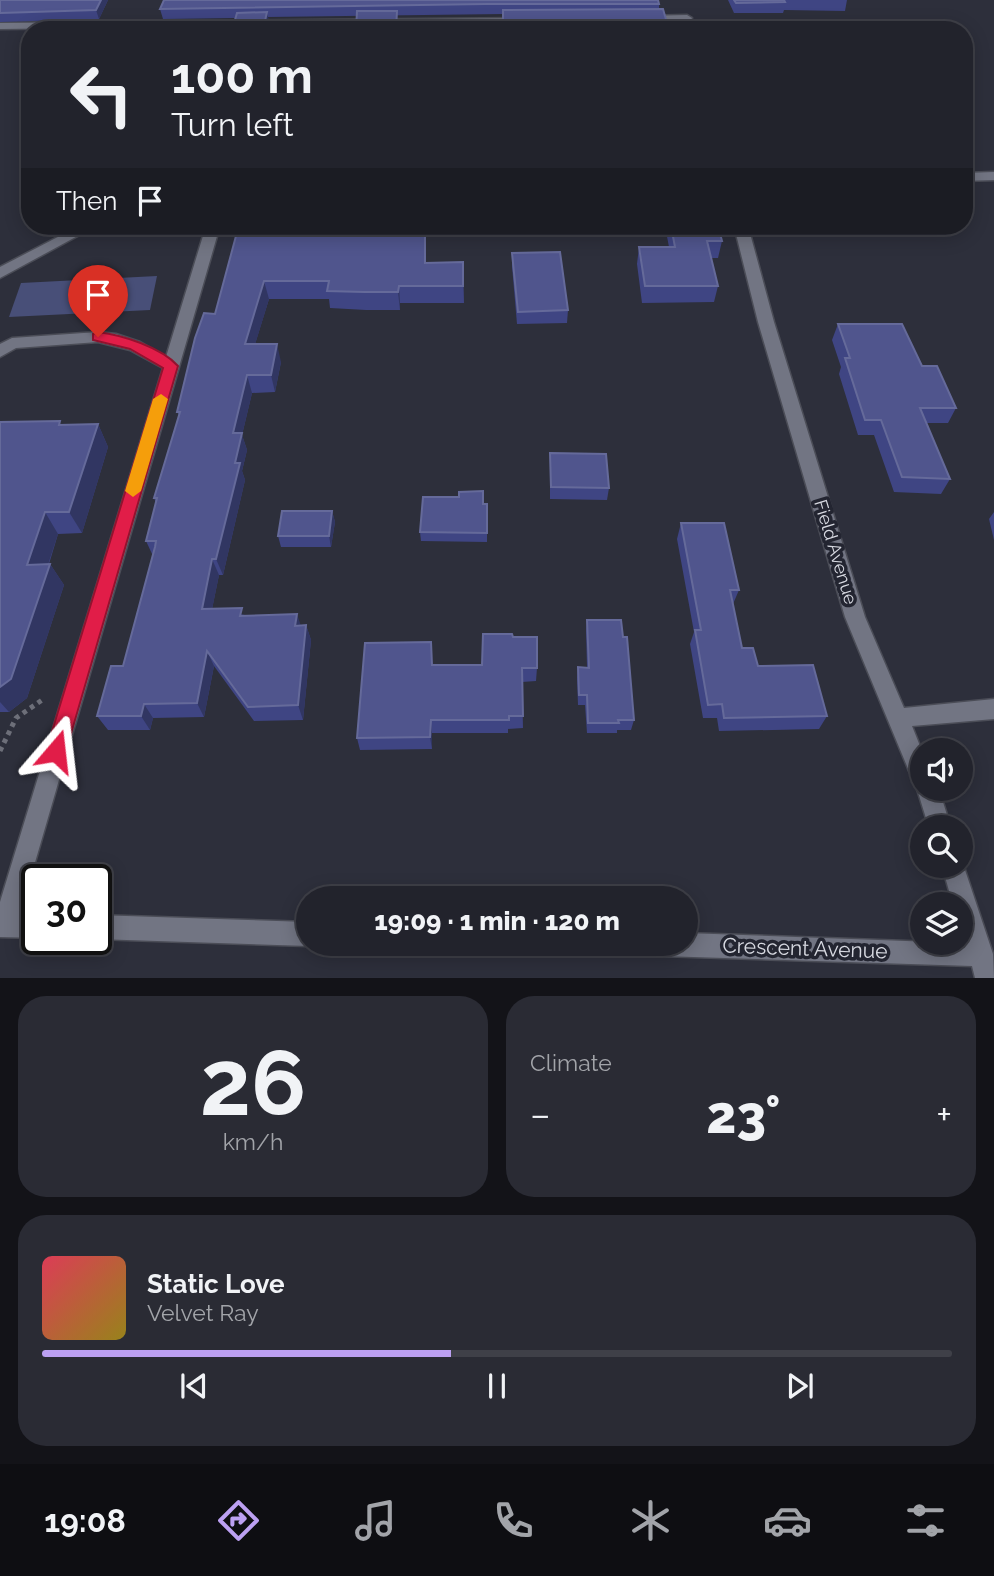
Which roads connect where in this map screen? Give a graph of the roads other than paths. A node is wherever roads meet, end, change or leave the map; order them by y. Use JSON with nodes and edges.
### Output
{"nodes":[{"id":1,"x":682,"y":0,"type":"edge"},
{"id":2,"x":626,"y":19,"type":"edge"},
{"id":3,"x":543,"y":20,"type":"edge"},
{"id":4,"x":452,"y":21,"type":"edge"},
{"id":5,"x":657,"y":21,"type":"edge"},
{"id":6,"x":687,"y":21,"type":"edge"},
{"id":7,"x":0,"y":26,"type":"edge"},
{"id":8,"x":21,"y":26,"type":"edge"},
{"id":9,"x":994,"y":176,"type":"edge"},
{"id":10,"x":973,"y":177,"type":"edge"},
{"id":11,"x":72,"y":235,"type":"edge"},
{"id":12,"x":210,"y":235,"type":"edge"},
{"id":13,"x":743,"y":235,"type":"edge"},
{"id":14,"x":0,"y":273,"type":"edge"},
{"id":15,"x":0,"y":352,"type":"edge"},
{"id":16,"x":170,"y":366,"type":"junction"},
{"id":17,"x":994,"y":709,"type":"edge"},
{"id":18,"x":898,"y":718,"type":"junction"},
{"id":19,"x":910,"y":747,"type":"edge"},
{"id":20,"x":957,"y":878,"type":"edge"},
{"id":21,"x":2,"y":925,"type":"edge"},
{"id":22,"x":21,"y":926,"type":"edge"},
{"id":23,"x":112,"y":928,"type":"edge"},
{"id":24,"x":296,"y":934,"type":"edge"},
{"id":25,"x":698,"y":945,"type":"edge"},
{"id":26,"x":981,"y":954,"type":"junction"},
{"id":27,"x":988,"y":978,"type":"edge"}],
"edges":[{"from":1,"to":6,"type":"street"},
{"from":2,"to":5,"type":"street"},
{"from":3,"to":4,"type":"street"},
{"from":7,"to":8,"type":"street"},
{"from":9,"to":10,"type":"street"},
{"from":11,"to":14,"type":"street"},
{"from":12,"to":16,"type":"street"},
{"from":13,"to":18,"type":"street","name":"Field Avenue"},
{"from":15,"to":16,"type":"street"},
{"from":16,"to":21,"type":"street"},
{"from":17,"to":18,"type":"street"},
{"from":18,"to":19,"type":"street","name":"Field Avenue"},
{"from":20,"to":26,"type":"street"},
{"from":21,"to":22,"type":"street"},
{"from":23,"to":24,"type":"street"},
{"from":25,"to":26,"type":"street","name":"Crescent Avenue"},
{"from":26,"to":27,"type":"street"}]}
